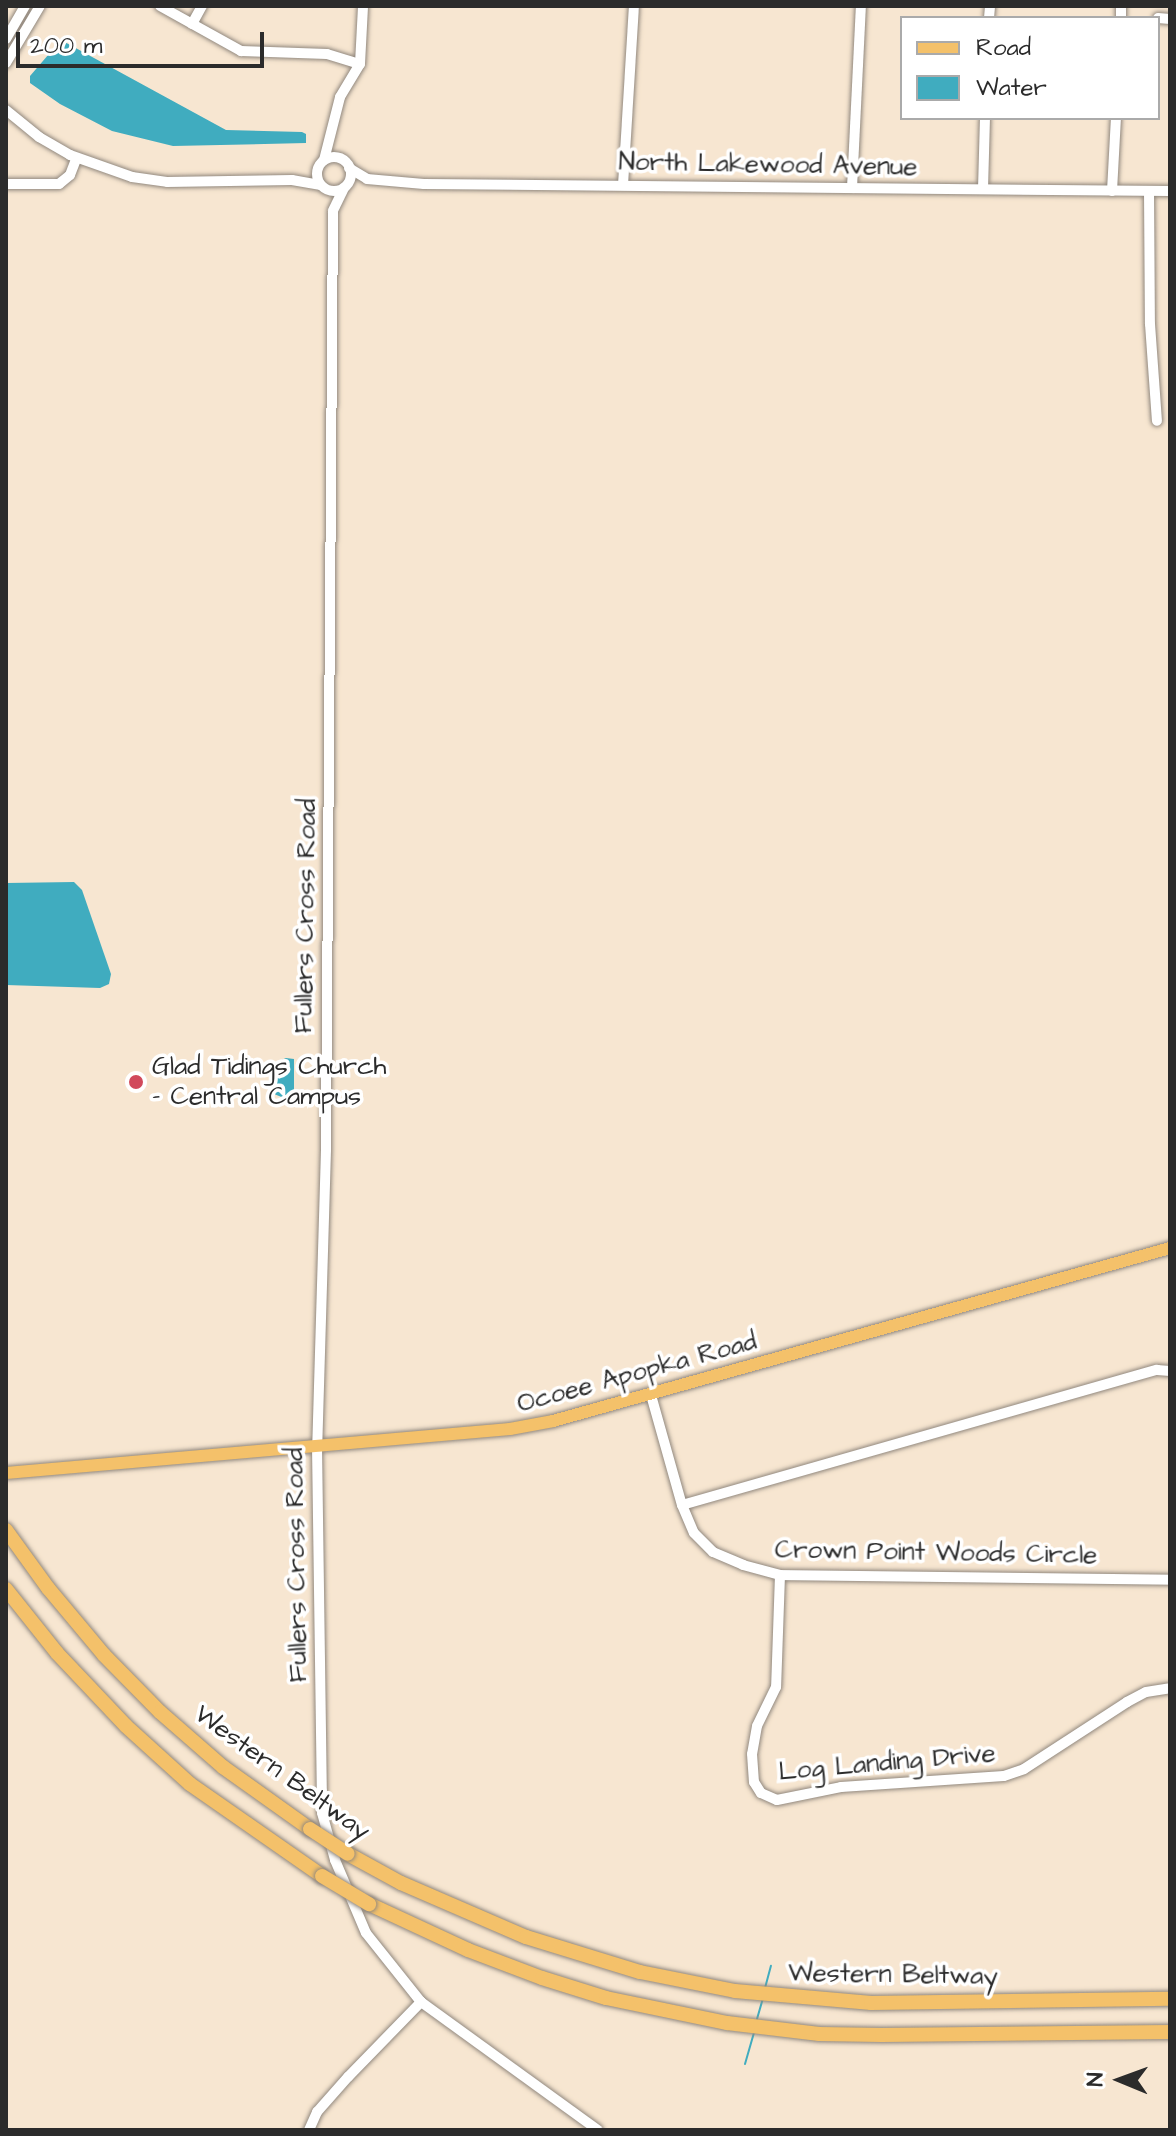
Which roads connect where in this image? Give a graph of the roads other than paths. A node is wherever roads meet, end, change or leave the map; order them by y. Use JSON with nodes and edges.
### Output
{"nodes":[{"id":1,"x":25,"y":6,"type":"edge"},
{"id":2,"x":40,"y":6,"type":"edge"},
{"id":3,"x":160,"y":6,"type":"edge"},
{"id":4,"x":202,"y":6,"type":"edge"},
{"id":5,"x":363,"y":6,"type":"edge"},
{"id":6,"x":634,"y":6,"type":"edge"},
{"id":7,"x":861,"y":6,"type":"edge"},
{"id":8,"x":192,"y":24,"type":"junction"},
{"id":9,"x":6,"y":39,"type":"edge"},
{"id":10,"x":6,"y":63,"type":"edge"},
{"id":11,"x":360,"y":64,"type":"junction"},
{"id":12,"x":6,"y":110,"type":"edge"},
{"id":13,"x":985,"y":120,"type":"edge"},
{"id":14,"x":1116,"y":120,"type":"edge"},
{"id":15,"x":335,"y":125,"type":"junction"},
{"id":16,"x":76,"y":159,"type":"junction"},
{"id":17,"x":322,"y":162,"type":"junction"},
{"id":18,"x":347,"y":164,"type":"junction"},
{"id":19,"x":367,"y":179,"type":"junction"},
{"id":20,"x":292,"y":180,"type":"junction"},
{"id":21,"x":6,"y":184,"type":"edge"},
{"id":22,"x":623,"y":185,"type":"junction"},
{"id":23,"x":321,"y":186,"type":"junction"},
{"id":24,"x":345,"y":187,"type":"junction"},
{"id":25,"x":852,"y":188,"type":"junction"},
{"id":26,"x":983,"y":189,"type":"junction"},
{"id":27,"x":1112,"y":191,"type":"junction"},
{"id":28,"x":1149,"y":191,"type":"junction"},
{"id":29,"x":1170,"y":191,"type":"edge"},
{"id":30,"x":333,"y":211,"type":"junction"},
{"id":31,"x":1157,"y":421,"type":"dead end"},
{"id":32,"x":1170,"y":1248,"type":"edge"},
{"id":33,"x":1170,"y":1371,"type":"edge"},
{"id":34,"x":651,"y":1395,"type":"junction"},
{"id":35,"x":317,"y":1446,"type":"junction"},
{"id":36,"x":6,"y":1473,"type":"edge"},
{"id":37,"x":682,"y":1505,"type":"junction"},
{"id":38,"x":6,"y":1530,"type":"edge"},
{"id":39,"x":780,"y":1575,"type":"junction"},
{"id":40,"x":1170,"y":1580,"type":"edge"},
{"id":41,"x":6,"y":1589,"type":"edge"},
{"id":42,"x":1170,"y":1688,"type":"edge"},
{"id":43,"x":342,"y":1857,"type":"junction"},
{"id":44,"x":1170,"y":1999,"type":"edge"},
{"id":45,"x":421,"y":2002,"type":"junction"},
{"id":46,"x":1170,"y":2032,"type":"edge"},
{"id":47,"x":309,"y":2130,"type":"edge"},
{"id":48,"x":598,"y":2130,"type":"edge"}],
"edges":[{"from":1,"to":9,"type":"street"},
{"from":2,"to":10,"type":"street"},
{"from":3,"to":8,"type":"street"},
{"from":4,"to":8,"type":"street"},
{"from":5,"to":11,"type":"street"},
{"from":6,"to":22,"type":"street"},
{"from":7,"to":25,"type":"street"},
{"from":8,"to":11,"type":"street"},
{"from":11,"to":15,"type":"street"},
{"from":12,"to":16,"type":"street"},
{"from":13,"to":26,"type":"street"},
{"from":14,"to":27,"type":"street"},
{"from":15,"to":17,"type":"street"},
{"from":15,"to":18,"type":"street"},
{"from":16,"to":20,"type":"street"},
{"from":16,"to":21,"type":"street"},
{"from":17,"to":18,"type":"street"},
{"from":17,"to":20,"type":"street"},
{"from":17,"to":23,"type":"street"},
{"from":18,"to":19,"type":"street","name":"North Lakewood Avenue"},
{"from":18,"to":24,"type":"street"},
{"from":19,"to":22,"type":"street","name":"North Lakewood Avenue"},
{"from":19,"to":24,"type":"street","name":"North Lakewood Avenue"},
{"from":20,"to":23,"type":"street"},
{"from":22,"to":25,"type":"street","name":"North Lakewood Avenue"},
{"from":23,"to":24,"type":"street"},
{"from":23,"to":30,"type":"street","name":"Fullers Cross Road"},
{"from":24,"to":30,"type":"street","name":"Fullers Cross Road"},
{"from":25,"to":26,"type":"street","name":"North Lakewood Avenue"},
{"from":26,"to":27,"type":"street","name":"North Lakewood Avenue"},
{"from":27,"to":28,"type":"street","name":"North Lakewood Avenue"},
{"from":28,"to":29,"type":"street","name":"North Lakewood Avenue"},
{"from":28,"to":31,"type":"street"},
{"from":30,"to":35,"type":"street","name":"Fullers Cross Road"},
{"from":32,"to":34,"type":"main road","name":"Ocoee Apopka Road"},
{"from":33,"to":37,"type":"street"},
{"from":34,"to":35,"type":"main road","name":"Ocoee Apopka Road"},
{"from":34,"to":37,"type":"street","name":"Crown Point Woods Circle"},
{"from":35,"to":36,"type":"main road","name":"Ocoee Apopka Road"},
{"from":35,"to":43,"type":"street","name":"Fullers Cross Road"},
{"from":37,"to":39,"type":"street","name":"Crown Point Woods Circle"},
{"from":38,"to":43,"type":"highway","name":"Western Beltway","bridge":true},
{"from":39,"to":40,"type":"street","name":"Crown Point Woods Circle"},
{"from":39,"to":42,"type":"street","name":"Log Landing Drive"},
{"from":41,"to":46,"type":"highway","bridge":true},
{"from":43,"to":44,"type":"highway","name":"Western Beltway"},
{"from":43,"to":45,"type":"street","name":"Fullers Cross Road"},
{"from":45,"to":47,"type":"street"},
{"from":45,"to":48,"type":"street","name":"Fullers Cross Road"}]}
